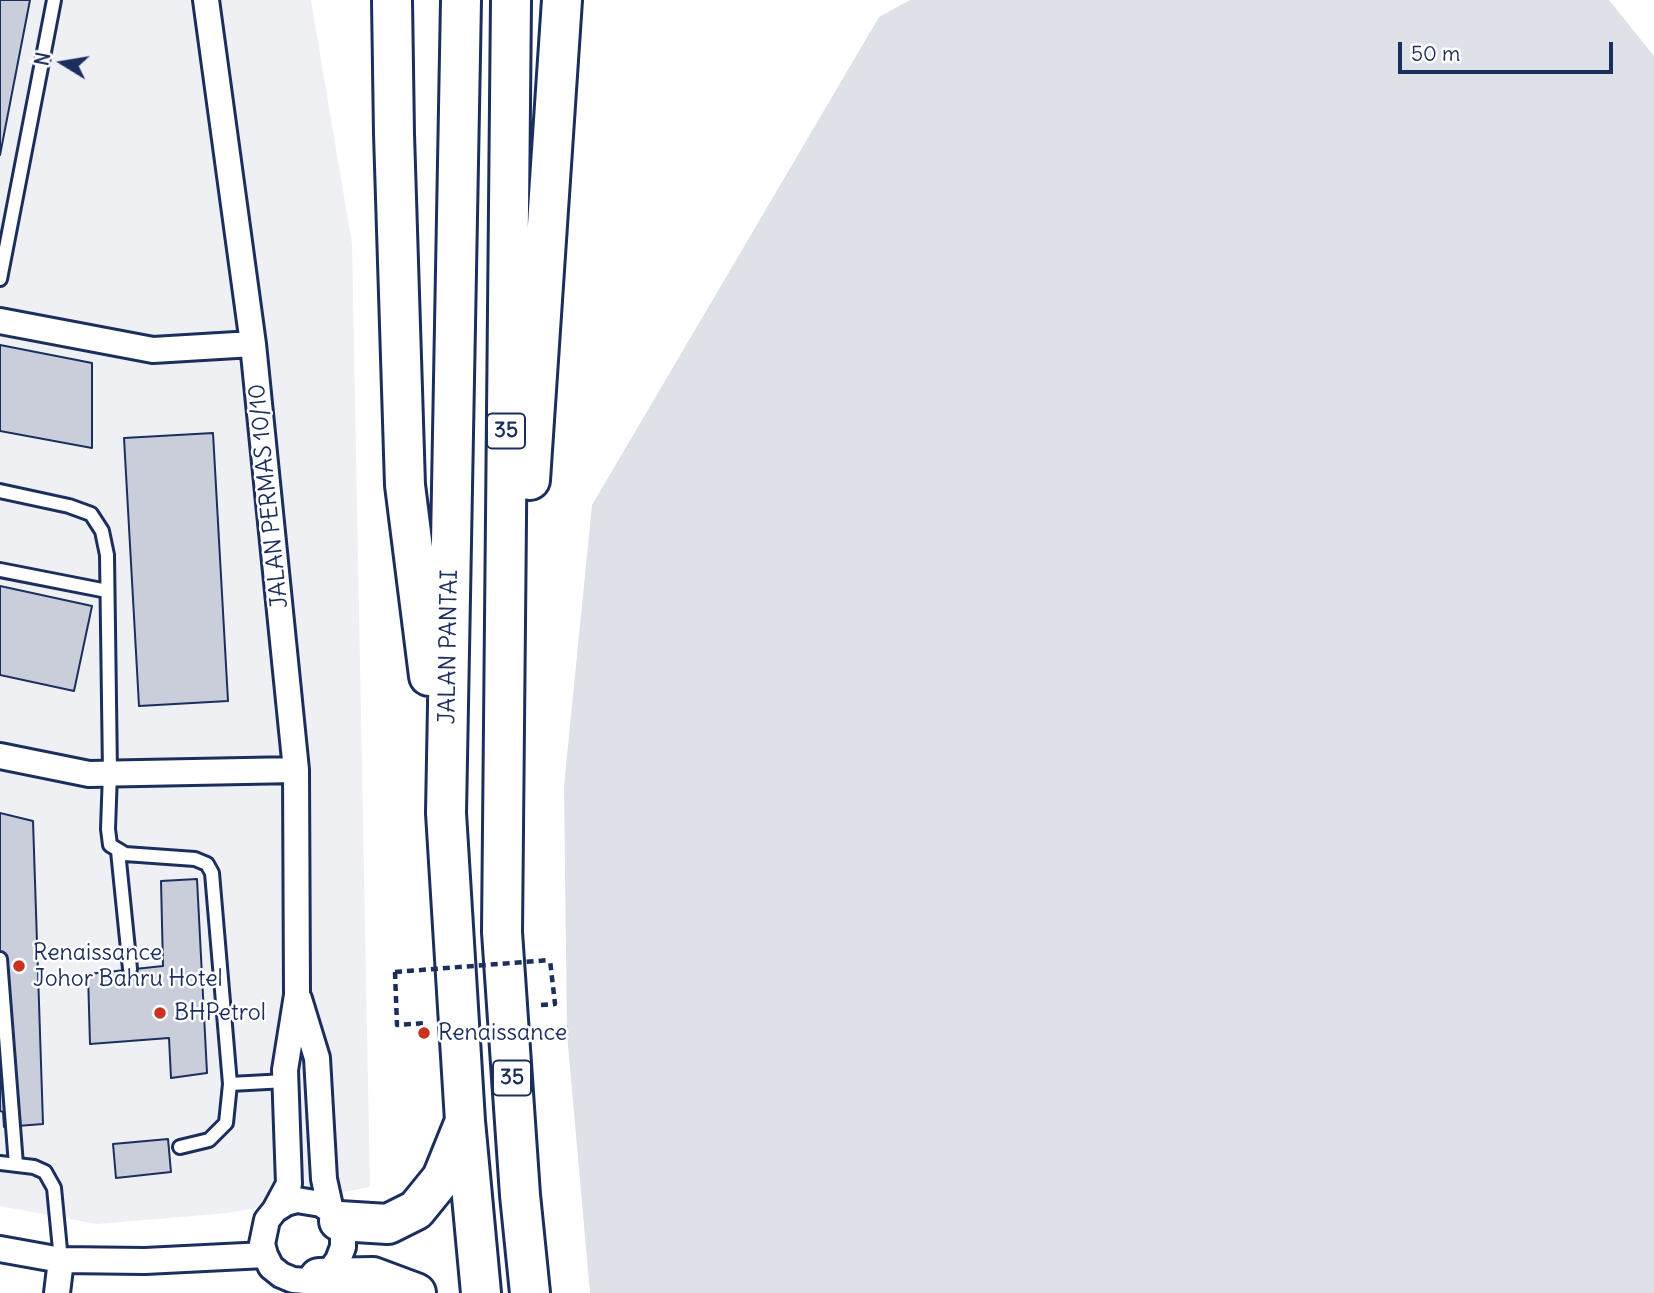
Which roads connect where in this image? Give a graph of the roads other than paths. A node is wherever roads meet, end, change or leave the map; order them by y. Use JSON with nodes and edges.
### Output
{"nodes":[{"id":1,"x":54,"y":0,"type":"edge"},
{"id":2,"x":206,"y":0,"type":"edge"},
{"id":3,"x":392,"y":0,"type":"edge"},
{"id":4,"x":404,"y":0,"type":"edge"},
{"id":5,"x":461,"y":0,"type":"edge"},
{"id":6,"x":511,"y":0,"type":"edge"},
{"id":7,"x":562,"y":0,"type":"edge"},
{"id":8,"x":576,"y":0,"type":"edge"},
{"id":9,"x":556,"y":112,"type":"junction"},
{"id":10,"x":394,"y":134,"type":"junction"},
{"id":11,"x":0,"y":279,"type":"edge"},
{"id":12,"x":0,"y":321,"type":"edge"},
{"id":13,"x":253,"y":344,"type":"junction"},
{"id":14,"x":0,"y":491,"type":"edge"},
{"id":15,"x":0,"y":570,"type":"edge"},
{"id":16,"x":107,"y":591,"type":"junction"},
{"id":17,"x":0,"y":756,"type":"edge"},
{"id":18,"x":296,"y":770,"type":"junction"},
{"id":19,"x":110,"y":773,"type":"junction"},
{"id":20,"x":446,"y":813,"type":"junction"},
{"id":21,"x":118,"y":851,"type":"junction"},
{"id":22,"x":502,"y":863,"type":"junction"},
{"id":23,"x":0,"y":959,"type":"edge"},
{"id":24,"x":130,"y":969,"type":"dead end"},
{"id":25,"x":297,"y":995,"type":"junction"},
{"id":26,"x":286,"y":1081,"type":"junction"},
{"id":27,"x":230,"y":1084,"type":"junction"},
{"id":28,"x":466,"y":1121,"type":"junction"},
{"id":29,"x":180,"y":1147,"type":"dead end"},
{"id":30,"x":0,"y":1163,"type":"edge"},
{"id":31,"x":16,"y":1165,"type":"junction"},
{"id":32,"x":275,"y":1210,"type":"junction"},
{"id":33,"x":335,"y":1216,"type":"junction"},
{"id":34,"x":0,"y":1249,"type":"edge"},
{"id":35,"x":265,"y":1255,"type":"junction"},
{"id":36,"x":61,"y":1260,"type":"junction"},
{"id":37,"x":319,"y":1278,"type":"junction"},
{"id":38,"x":57,"y":1293,"type":"edge"},
{"id":39,"x":416,"y":1293,"type":"edge"},
{"id":40,"x":481,"y":1293,"type":"edge"},
{"id":41,"x":530,"y":1293,"type":"edge"}],
"edges":[{"from":1,"to":11,"type":"lane"},
{"from":2,"to":13,"type":"street","name":"JALAN PERMAS 10/10"},
{"from":3,"to":10,"type":"highway"},
{"from":4,"to":10,"type":"highway"},
{"from":5,"to":20,"type":"highway","name":"JALAN PANTAI","number":"35"},
{"from":6,"to":22,"type":"highway","number":"35"},
{"from":7,"to":9,"type":"highway"},
{"from":8,"to":9,"type":"highway"},
{"from":9,"to":22,"type":"highway"},
{"from":10,"to":20,"type":"highway"},
{"from":12,"to":13,"type":"street"},
{"from":13,"to":18,"type":"street","name":"JALAN PERMAS 10/10"},
{"from":14,"to":16,"type":"lane"},
{"from":15,"to":16,"type":"lane"},
{"from":16,"to":19,"type":"lane"},
{"from":17,"to":19,"type":"street"},
{"from":18,"to":19,"type":"street"},
{"from":18,"to":25,"type":"street","name":"JALAN PERMAS 10/10"},
{"from":19,"to":21,"type":"lane"},
{"from":20,"to":28,"type":"highway","name":"JALAN PANTAI","number":"35"},
{"from":21,"to":24,"type":"lane"},
{"from":21,"to":27,"type":"lane"},
{"from":22,"to":41,"type":"highway","number":"35"},
{"from":23,"to":31,"type":"lane"},
{"from":25,"to":26,"type":"street","name":"JALAN PERMAS 10/10"},
{"from":25,"to":33,"type":"street","name":"JALAN PERMAS 10/10"},
{"from":26,"to":27,"type":"lane"},
{"from":26,"to":32,"type":"street","name":"JALAN PERMAS 10/10"},
{"from":27,"to":29,"type":"lane"},
{"from":28,"to":33,"type":"highway"},
{"from":28,"to":40,"type":"highway","name":"JALAN PANTAI","number":"35"},
{"from":30,"to":31,"type":"lane"},
{"from":31,"to":36,"type":"lane"},
{"from":32,"to":33,"type":"street"},
{"from":32,"to":35,"type":"street"},
{"from":33,"to":37,"type":"street"},
{"from":34,"to":36,"type":"street"},
{"from":35,"to":36,"type":"street"},
{"from":35,"to":37,"type":"street"},
{"from":36,"to":38,"type":"street"},
{"from":37,"to":39,"type":"highway"}]}
